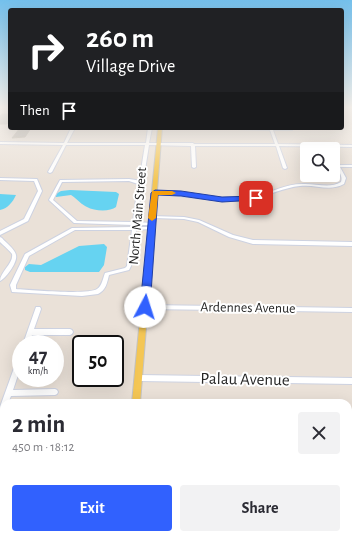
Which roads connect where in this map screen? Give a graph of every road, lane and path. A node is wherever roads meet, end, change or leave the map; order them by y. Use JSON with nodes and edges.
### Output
{"nodes":[{"id":1,"x":71,"y":132,"type":"edge"},
{"id":2,"x":149,"y":132,"type":"edge"},
{"id":3,"x":160,"y":132,"type":"edge"},
{"id":4,"x":272,"y":132,"type":"edge"},
{"id":5,"x":0,"y":143,"type":"edge"},
{"id":6,"x":65,"y":143,"type":"junction"},
{"id":7,"x":147,"y":144,"type":"junction"},
{"id":8,"x":159,"y":144,"type":"junction"},
{"id":9,"x":193,"y":144,"type":"junction"},
{"id":10,"x":277,"y":145,"type":"junction"},
{"id":11,"x":300,"y":146,"type":"edge"},
{"id":12,"x":352,"y":146,"type":"edge"},
{"id":13,"x":340,"y":147,"type":"edge"},
{"id":14,"x":340,"y":166,"type":"edge"},
{"id":15,"x":352,"y":166,"type":"edge"},
{"id":16,"x":194,"y":167,"type":"dead end"},
{"id":17,"x":285,"y":168,"type":"dead end"},
{"id":18,"x":340,"y":171,"type":"edge"},
{"id":19,"x":50,"y":172,"type":"dead end"},
{"id":20,"x":140,"y":173,"type":"dead end"},
{"id":21,"x":0,"y":178,"type":"edge"},
{"id":22,"x":155,"y":193,"type":"junction"},
{"id":23,"x":152,"y":217,"type":"junction"},
{"id":24,"x":76,"y":222,"type":"junction"},
{"id":25,"x":134,"y":226,"type":"junction"},
{"id":26,"x":152,"y":226,"type":"junction"},
{"id":27,"x":74,"y":229,"type":"junction"},
{"id":28,"x":0,"y":233,"type":"edge"},
{"id":29,"x":0,"y":239,"type":"edge"},
{"id":30,"x":352,"y":244,"type":"edge"},
{"id":31,"x":0,"y":279,"type":"edge"},
{"id":32,"x":145,"y":307,"type":"junction"},
{"id":33,"x":38,"y":309,"type":"dead end"},
{"id":34,"x":352,"y":310,"type":"edge"},
{"id":35,"x":30,"y":332,"type":"junction"},
{"id":36,"x":70,"y":332,"type":"dead end"},
{"id":37,"x":29,"y":335,"type":"edge"},
{"id":38,"x":139,"y":378,"type":"junction"},
{"id":39,"x":12,"y":381,"type":"edge"},
{"id":40,"x":352,"y":381,"type":"edge"},
{"id":41,"x":8,"y":392,"type":"junction"},
{"id":42,"x":55,"y":392,"type":"dead end"},
{"id":43,"x":6,"y":399,"type":"edge"},
{"id":44,"x":136,"y":399,"type":"edge"}],
"edges":[{"from":1,"to":6,"type":"street"},
{"from":2,"to":7,"type":"street"},
{"from":3,"to":8,"type":"main road","name":"North Main Street"},
{"from":4,"to":10,"type":"street"},
{"from":5,"to":6,"type":"street"},
{"from":6,"to":7,"type":"street"},
{"from":6,"to":19,"type":"street"},
{"from":7,"to":8,"type":"street"},
{"from":7,"to":20,"type":"street"},
{"from":8,"to":9,"type":"street"},
{"from":8,"to":22,"type":"main road","name":"North Main Street"},
{"from":9,"to":10,"type":"street"},
{"from":9,"to":16,"type":"street"},
{"from":10,"to":11,"type":"street"},
{"from":10,"to":17,"type":"street"},
{"from":12,"to":13,"type":"street"},
{"from":14,"to":15,"type":"street"},
{"from":18,"to":22,"type":"street"},
{"from":21,"to":28,"type":"street"},
{"from":22,"to":23,"type":"main road","name":"North Main Street"},
{"from":23,"to":26,"type":"main road","name":"North Main Street"},
{"from":23,"to":30,"type":"street"},
{"from":24,"to":25,"type":"street"},
{"from":24,"to":25,"type":"street"},
{"from":24,"to":27,"type":"street"},
{"from":25,"to":26,"type":"street"},
{"from":25,"to":27,"type":"street"},
{"from":25,"to":27,"type":"street"},
{"from":26,"to":32,"type":"main road","name":"North Main Street"},
{"from":29,"to":31,"type":"street"},
{"from":32,"to":34,"type":"street","name":"Ardennes Avenue"},
{"from":32,"to":38,"type":"main road","name":"North Main Street"},
{"from":33,"to":35,"type":"street"},
{"from":35,"to":36,"type":"street"},
{"from":35,"to":37,"type":"street"},
{"from":38,"to":40,"type":"street","name":"Palau Avenue"},
{"from":38,"to":44,"type":"main road","name":"North Main Street"},
{"from":39,"to":41,"type":"street"},
{"from":41,"to":42,"type":"street"},
{"from":41,"to":43,"type":"street"}]}
